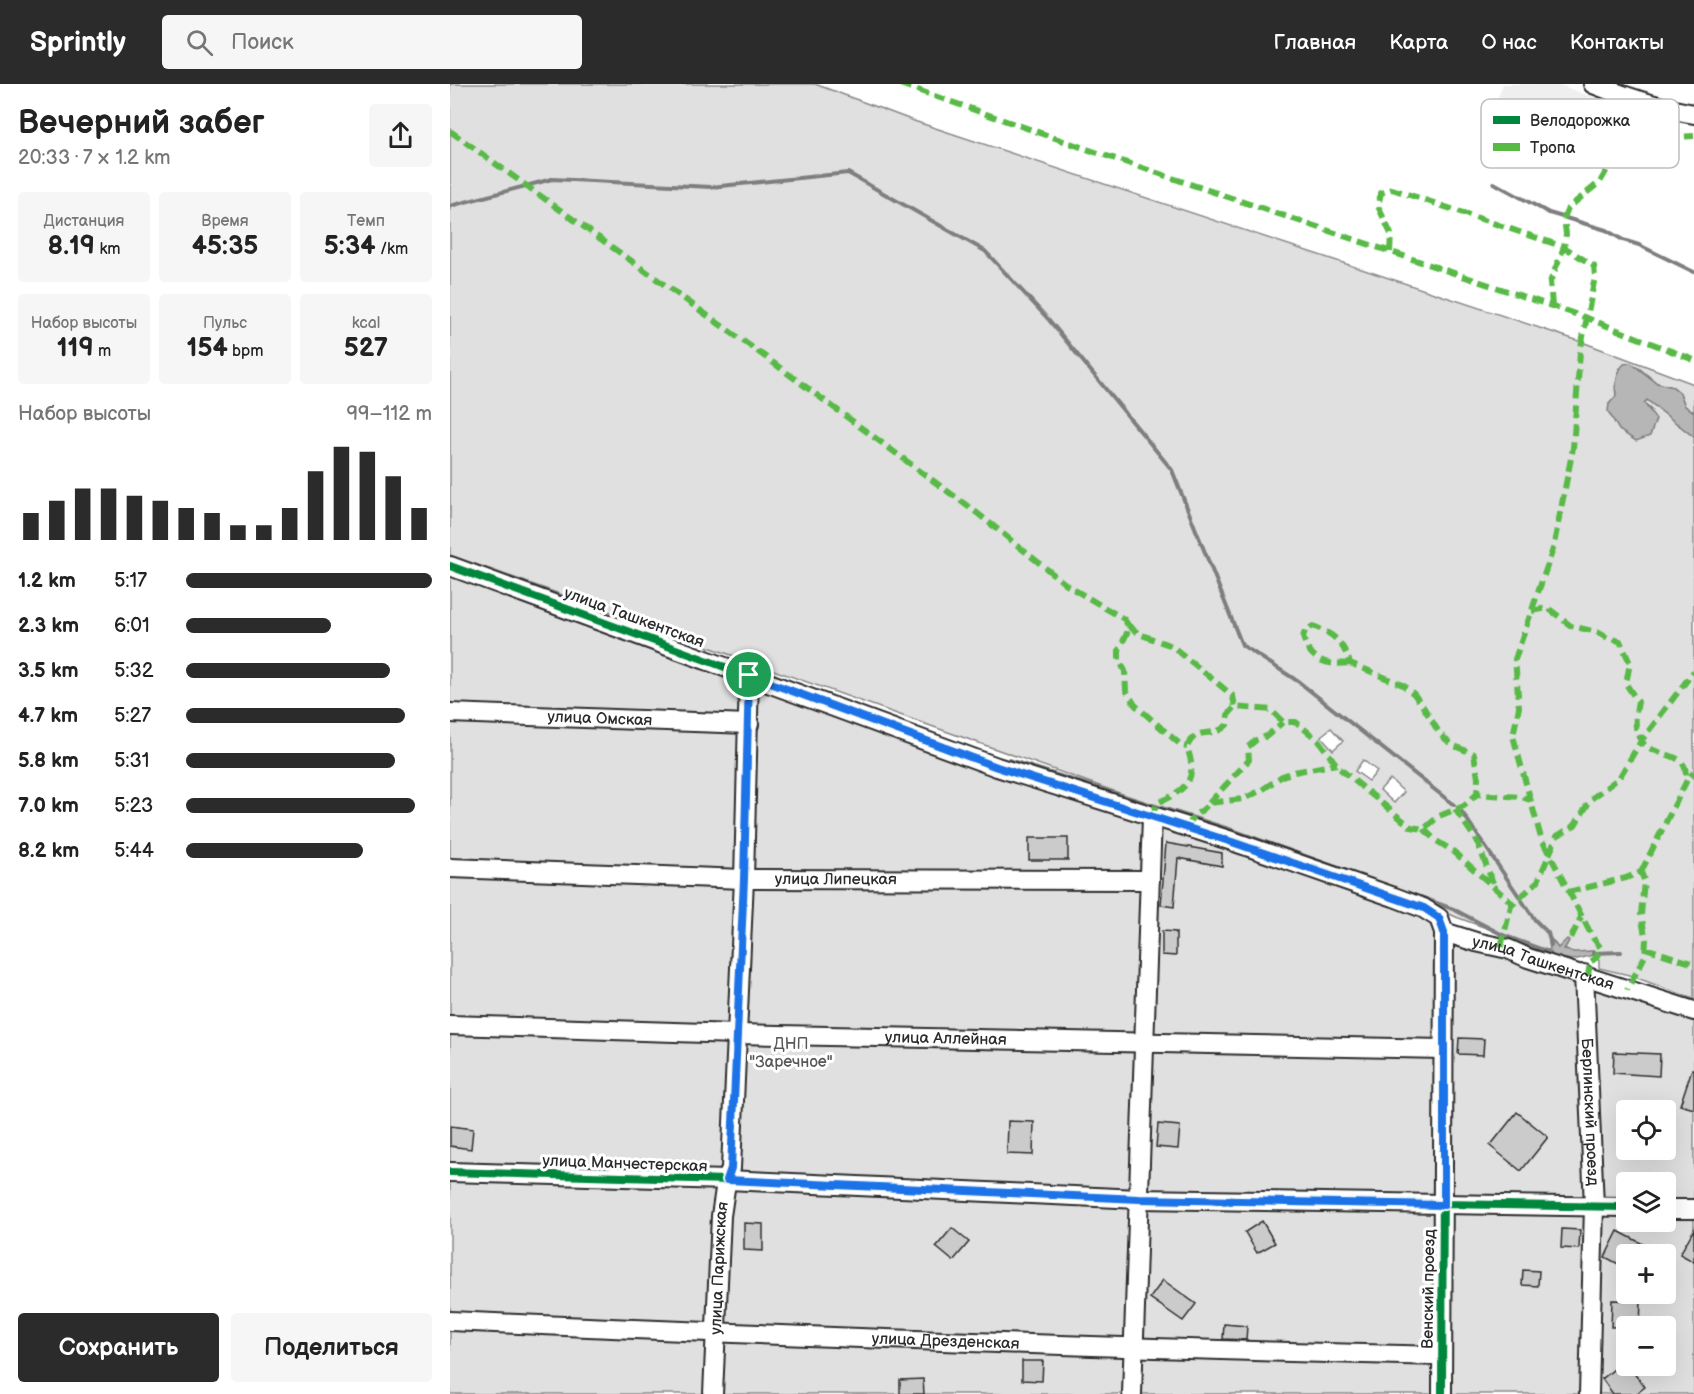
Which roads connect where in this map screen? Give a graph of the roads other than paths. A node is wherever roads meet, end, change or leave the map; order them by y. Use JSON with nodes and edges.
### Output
{"nodes":[{"id":1,"x":1593,"y":84,"type":"edge"},
{"id":2,"x":1635,"y":99,"type":"edge"},
{"id":3,"x":1679,"y":111,"type":"edge"},
{"id":4,"x":1694,"y":114,"type":"edge"},
{"id":5,"x":450,"y":566,"type":"edge"},
{"id":6,"x":749,"y":675,"type":"junction"},
{"id":7,"x":450,"y":713,"type":"edge"},
{"id":8,"x":749,"y":724,"type":"junction"},
{"id":9,"x":1152,"y":817,"type":"junction"},
{"id":10,"x":450,"y":868,"type":"edge"},
{"id":11,"x":744,"y":879,"type":"junction"},
{"id":12,"x":1150,"y":880,"type":"junction"},
{"id":13,"x":1444,"y":932,"type":"junction"},
{"id":14,"x":1584,"y":974,"type":"junction"},
{"id":15,"x":1694,"y":1011,"type":"edge"},
{"id":16,"x":450,"y":1025,"type":"edge"},
{"id":17,"x":737,"y":1034,"type":"junction"},
{"id":18,"x":1143,"y":1042,"type":"junction"},
{"id":19,"x":1443,"y":1049,"type":"junction"},
{"id":20,"x":450,"y":1172,"type":"edge"},
{"id":21,"x":727,"y":1180,"type":"junction"},
{"id":22,"x":1139,"y":1199,"type":"junction"},
{"id":23,"x":1444,"y":1205,"type":"junction"},
{"id":24,"x":1594,"y":1206,"type":"junction"},
{"id":25,"x":1616,"y":1207,"type":"edge"},
{"id":26,"x":1676,"y":1209,"type":"edge"},
{"id":27,"x":1694,"y":1209,"type":"edge"},
{"id":28,"x":450,"y":1321,"type":"edge"},
{"id":29,"x":717,"y":1334,"type":"junction"},
{"id":30,"x":1134,"y":1348,"type":"junction"},
{"id":31,"x":1442,"y":1356,"type":"junction"},
{"id":32,"x":713,"y":1394,"type":"edge"},
{"id":33,"x":1132,"y":1394,"type":"edge"},
{"id":34,"x":1442,"y":1394,"type":"edge"},
{"id":35,"x":1589,"y":1394,"type":"edge"}],
"edges":[{"from":1,"to":2,"type":"street"},
{"from":3,"to":4,"type":"street"},
{"from":5,"to":6,"type":"street","name":"улица Ташкентская"},
{"from":6,"to":8,"type":"street","name":"улица Парижская"},
{"from":6,"to":9,"type":"street","name":"улица Ташкентская"},
{"from":7,"to":8,"type":"street","name":"улица Омская"},
{"from":8,"to":11,"type":"street","name":"улица Парижская"},
{"from":9,"to":12,"type":"street"},
{"from":9,"to":13,"type":"street","name":"улица Ташкентская"},
{"from":10,"to":11,"type":"street","name":"улица Липецкая"},
{"from":11,"to":12,"type":"street","name":"улица Липецкая"},
{"from":11,"to":17,"type":"street","name":"улица Парижская"},
{"from":12,"to":18,"type":"street"},
{"from":13,"to":14,"type":"street","name":"улица Ташкентская"},
{"from":13,"to":19,"type":"street","name":"Венский проезд"},
{"from":14,"to":15,"type":"street","name":"улица Ташкентская"},
{"from":14,"to":24,"type":"street","name":"Берлинский проезд"},
{"from":16,"to":17,"type":"street","name":"улица Аллейная"},
{"from":17,"to":18,"type":"street","name":"улица Аллейная"},
{"from":17,"to":21,"type":"street","name":"улица Парижская"},
{"from":18,"to":19,"type":"street","name":"улица Аллейная"},
{"from":18,"to":22,"type":"street"},
{"from":19,"to":23,"type":"street","name":"Венский проезд"},
{"from":20,"to":21,"type":"street","name":"улица Манчестерская"},
{"from":21,"to":22,"type":"street","name":"улица Манчестерская"},
{"from":21,"to":29,"type":"street","name":"улица Парижская"},
{"from":22,"to":23,"type":"street","name":"улица Манчестерская"},
{"from":22,"to":30,"type":"street"},
{"from":23,"to":24,"type":"street","name":"улица Манчестерская"},
{"from":23,"to":31,"type":"street","name":"Венский проезд"},
{"from":24,"to":25,"type":"street","name":"улица Манчестерская"},
{"from":24,"to":35,"type":"street","name":"Берлинский проезд"},
{"from":26,"to":27,"type":"street"},
{"from":28,"to":29,"type":"street","name":"улица Дрезденская"},
{"from":29,"to":30,"type":"street","name":"улица Дрезденская"},
{"from":29,"to":32,"type":"street","name":"улица Парижская"},
{"from":30,"to":31,"type":"street","name":"улица Дрезденская"},
{"from":30,"to":33,"type":"street"},
{"from":31,"to":34,"type":"street","name":"Венский проезд"}]}
